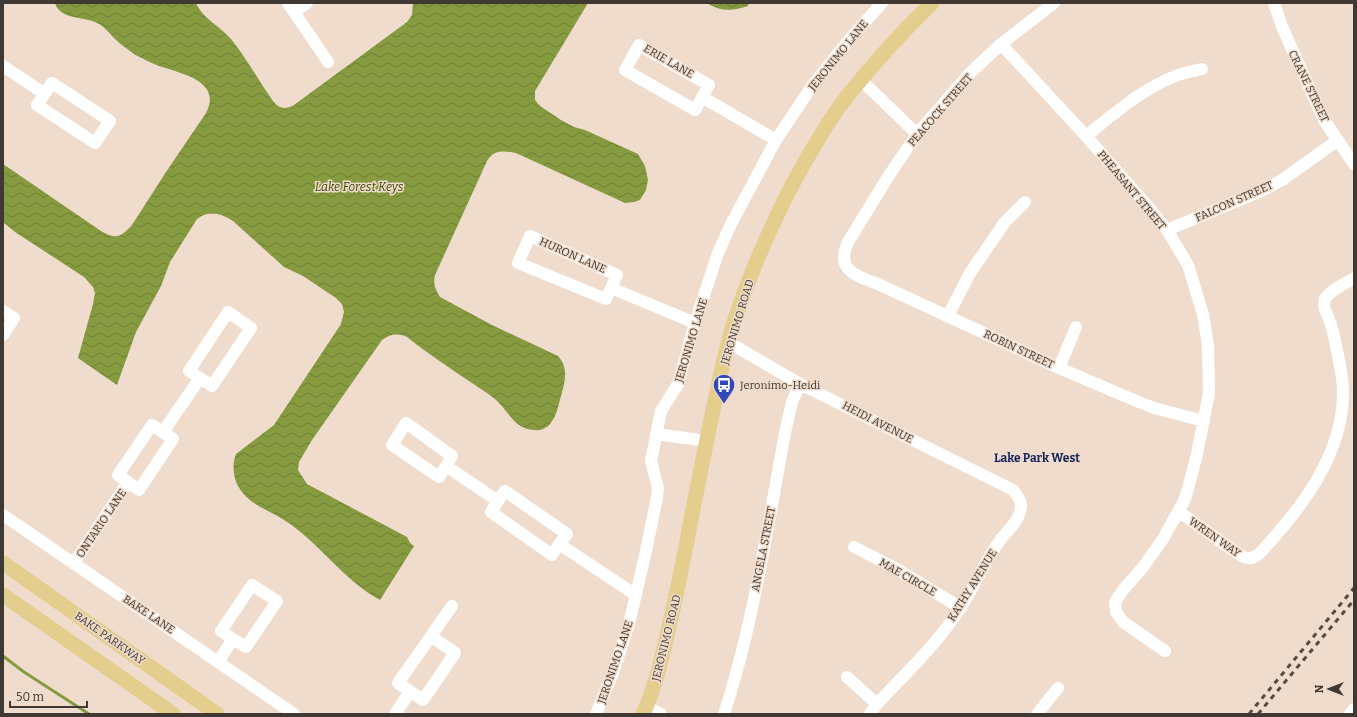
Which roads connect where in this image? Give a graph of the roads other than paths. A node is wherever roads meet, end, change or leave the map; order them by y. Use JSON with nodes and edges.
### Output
{"nodes":[{"id":1,"x":307,"y":3,"type":"edge"},
{"id":2,"x":882,"y":3,"type":"edge"},
{"id":3,"x":932,"y":3,"type":"edge"},
{"id":4,"x":1054,"y":3,"type":"edge"},
{"id":5,"x":1274,"y":3,"type":"edge"},
{"id":6,"x":291,"y":8,"type":"edge"},
{"id":7,"x":1002,"y":44,"type":"junction"},
{"id":8,"x":328,"y":62,"type":"dead end"},
{"id":9,"x":3,"y":66,"type":"edge"},
{"id":10,"x":1202,"y":69,"type":"dead end"},
{"id":11,"x":861,"y":80,"type":"junction"},
{"id":12,"x":45,"y":94,"type":"junction"},
{"id":13,"x":702,"y":97,"type":"junction"},
{"id":14,"x":917,"y":134,"type":"junction"},
{"id":15,"x":1086,"y":136,"type":"junction"},
{"id":16,"x":776,"y":140,"type":"junction"},
{"id":17,"x":1338,"y":140,"type":"junction"},
{"id":18,"x":1354,"y":164,"type":"edge"},
{"id":19,"x":1025,"y":202,"type":"dead end"},
{"id":20,"x":1167,"y":230,"type":"junction"},
{"id":21,"x":843,"y":260,"type":"joint"},
{"id":22,"x":1354,"y":278,"type":"edge"},
{"id":23,"x":611,"y":288,"type":"junction"},
{"id":24,"x":3,"y":311,"type":"edge"},
{"id":25,"x":948,"y":316,"type":"junction"},
{"id":26,"x":695,"y":323,"type":"junction"},
{"id":27,"x":1076,"y":327,"type":"dead end"},
{"id":28,"x":3,"y":335,"type":"edge"},
{"id":29,"x":728,"y":342,"type":"junction"},
{"id":30,"x":1059,"y":368,"type":"junction"},
{"id":31,"x":200,"y":378,"type":"junction"},
{"id":32,"x":800,"y":384,"type":"junction"},
{"id":33,"x":1349,"y":390,"type":"edge"},
{"id":34,"x":1204,"y":421,"type":"junction"},
{"id":35,"x":163,"y":432,"type":"junction"},
{"id":36,"x":656,"y":434,"type":"junction"},
{"id":37,"x":707,"y":441,"type":"junction"},
{"id":38,"x":446,"y":466,"type":"junction"},
{"id":39,"x":128,"y":482,"type":"junction"},
{"id":40,"x":498,"y":501,"type":"junction"},
{"id":41,"x":1021,"y":506,"type":"joint"},
{"id":42,"x":1178,"y":511,"type":"junction"},
{"id":43,"x":3,"y":515,"type":"edge"},
{"id":44,"x":559,"y":544,"type":"junction"},
{"id":45,"x":854,"y":547,"type":"dead end"},
{"id":46,"x":3,"y":563,"type":"edge"},
{"id":47,"x":74,"y":564,"type":"junction"},
{"id":48,"x":3,"y":594,"type":"edge"},
{"id":49,"x":636,"y":595,"type":"junction"},
{"id":50,"x":452,"y":606,"type":"dead end"},
{"id":51,"x":961,"y":608,"type":"junction"},
{"id":52,"x":430,"y":636,"type":"junction"},
{"id":53,"x":233,"y":639,"type":"junction"},
{"id":54,"x":1165,"y":651,"type":"dead end"},
{"id":55,"x":218,"y":662,"type":"junction"},
{"id":56,"x":847,"y":677,"type":"dead end"},
{"id":57,"x":1058,"y":688,"type":"dead end"},
{"id":58,"x":410,"y":692,"type":"junction"},
{"id":59,"x":877,"y":704,"type":"junction"},
{"id":60,"x":1354,"y":709,"type":"edge"},
{"id":61,"x":645,"y":711,"type":"edge"},
{"id":62,"x":173,"y":714,"type":"edge"},
{"id":63,"x":217,"y":714,"type":"edge"},
{"id":64,"x":294,"y":714,"type":"edge"},
{"id":65,"x":395,"y":714,"type":"edge"},
{"id":66,"x":596,"y":714,"type":"edge"},
{"id":67,"x":661,"y":714,"type":"edge"},
{"id":68,"x":724,"y":714,"type":"edge"},
{"id":69,"x":870,"y":714,"type":"edge"},
{"id":70,"x":1037,"y":714,"type":"edge"},
{"id":71,"x":1350,"y":714,"type":"edge"}],
"edges":[{"from":1,"to":6,"type":"street"},
{"from":2,"to":16,"type":"street","name":"JERONIMO LANE"},
{"from":3,"to":11,"type":"main road","name":"JERONIMO ROAD"},
{"from":4,"to":7,"type":"street","name":"PEACOCK STREET"},
{"from":5,"to":17,"type":"street","name":"CRANE STREET"},
{"from":6,"to":8,"type":"street"},
{"from":7,"to":14,"type":"street","name":"PEACOCK STREET"},
{"from":7,"to":15,"type":"street","name":"PHEASANT STREET"},
{"from":9,"to":12,"type":"street"},
{"from":10,"to":15,"type":"street"},
{"from":11,"to":14,"type":"street"},
{"from":11,"to":29,"type":"main road","name":"JERONIMO ROAD"},
{"from":12,"to":12,"type":"street"},
{"from":13,"to":13,"type":"street","name":"ERIE LANE"},
{"from":13,"to":16,"type":"street"},
{"from":14,"to":21,"type":"street","name":"PEACOCK STREET"},
{"from":15,"to":20,"type":"street","name":"PHEASANT STREET"},
{"from":16,"to":26,"type":"street","name":"JERONIMO LANE"},
{"from":17,"to":18,"type":"street","name":"CRANE STREET"},
{"from":17,"to":20,"type":"street","name":"FALCON STREET"},
{"from":19,"to":25,"type":"street"},
{"from":20,"to":34,"type":"street","name":"PHEASANT STREET"},
{"from":21,"to":25,"type":"street","name":"ROBIN STREET"},
{"from":22,"to":33,"type":"street"},
{"from":23,"to":23,"type":"street","name":"HURON LANE"},
{"from":23,"to":26,"type":"street","name":"HURON LANE"},
{"from":24,"to":28,"type":"street"},
{"from":25,"to":30,"type":"street","name":"ROBIN STREET"},
{"from":26,"to":36,"type":"street","name":"JERONIMO LANE"},
{"from":27,"to":30,"type":"street"},
{"from":29,"to":32,"type":"street","name":"HEIDI AVENUE"},
{"from":29,"to":37,"type":"main road","name":"JERONIMO ROAD"},
{"from":30,"to":34,"type":"street","name":"ROBIN STREET"},
{"from":31,"to":31,"type":"street"},
{"from":31,"to":35,"type":"street"},
{"from":32,"to":41,"type":"street","name":"HEIDI AVENUE"},
{"from":32,"to":68,"type":"street","name":"ANGELA STREET"},
{"from":33,"to":42,"type":"street","name":"WREN WAY"},
{"from":34,"to":42,"type":"street","name":"PHEASANT STREET"},
{"from":35,"to":39,"type":"street","name":"ONTARIO LANE"},
{"from":35,"to":39,"type":"street","name":"ONTARIO LANE"},
{"from":36,"to":37,"type":"street"},
{"from":36,"to":49,"type":"street","name":"JERONIMO LANE"},
{"from":37,"to":61,"type":"main road","name":"JERONIMO ROAD"},
{"from":38,"to":38,"type":"street"},
{"from":38,"to":40,"type":"street"},
{"from":39,"to":47,"type":"street","name":"ONTARIO LANE"},
{"from":40,"to":44,"type":"street"},
{"from":40,"to":44,"type":"street"},
{"from":41,"to":51,"type":"street","name":"KATHY AVENUE"},
{"from":42,"to":54,"type":"street","name":"PHEASANT STREET"},
{"from":43,"to":47,"type":"street","name":"BAKE LANE"},
{"from":44,"to":49,"type":"street"},
{"from":45,"to":51,"type":"street","name":"MAE CIRCLE"},
{"from":46,"to":63,"type":"main road","name":"BAKE PARKWAY"},
{"from":47,"to":55,"type":"street","name":"BAKE LANE"},
{"from":48,"to":62,"type":"main road"},
{"from":49,"to":66,"type":"street","name":"JERONIMO LANE"},
{"from":50,"to":52,"type":"street"},
{"from":51,"to":59,"type":"street","name":"KATHY AVENUE"},
{"from":52,"to":58,"type":"street"},
{"from":52,"to":58,"type":"street"},
{"from":53,"to":53,"type":"street"},
{"from":53,"to":55,"type":"street"},
{"from":55,"to":64,"type":"street","name":"BAKE LANE"},
{"from":56,"to":59,"type":"street"},
{"from":57,"to":70,"type":"street"},
{"from":58,"to":65,"type":"street"},
{"from":59,"to":69,"type":"street","name":"KATHY AVENUE"},
{"from":60,"to":71,"type":"street"},
{"from":61,"to":67,"type":"street"}]}
